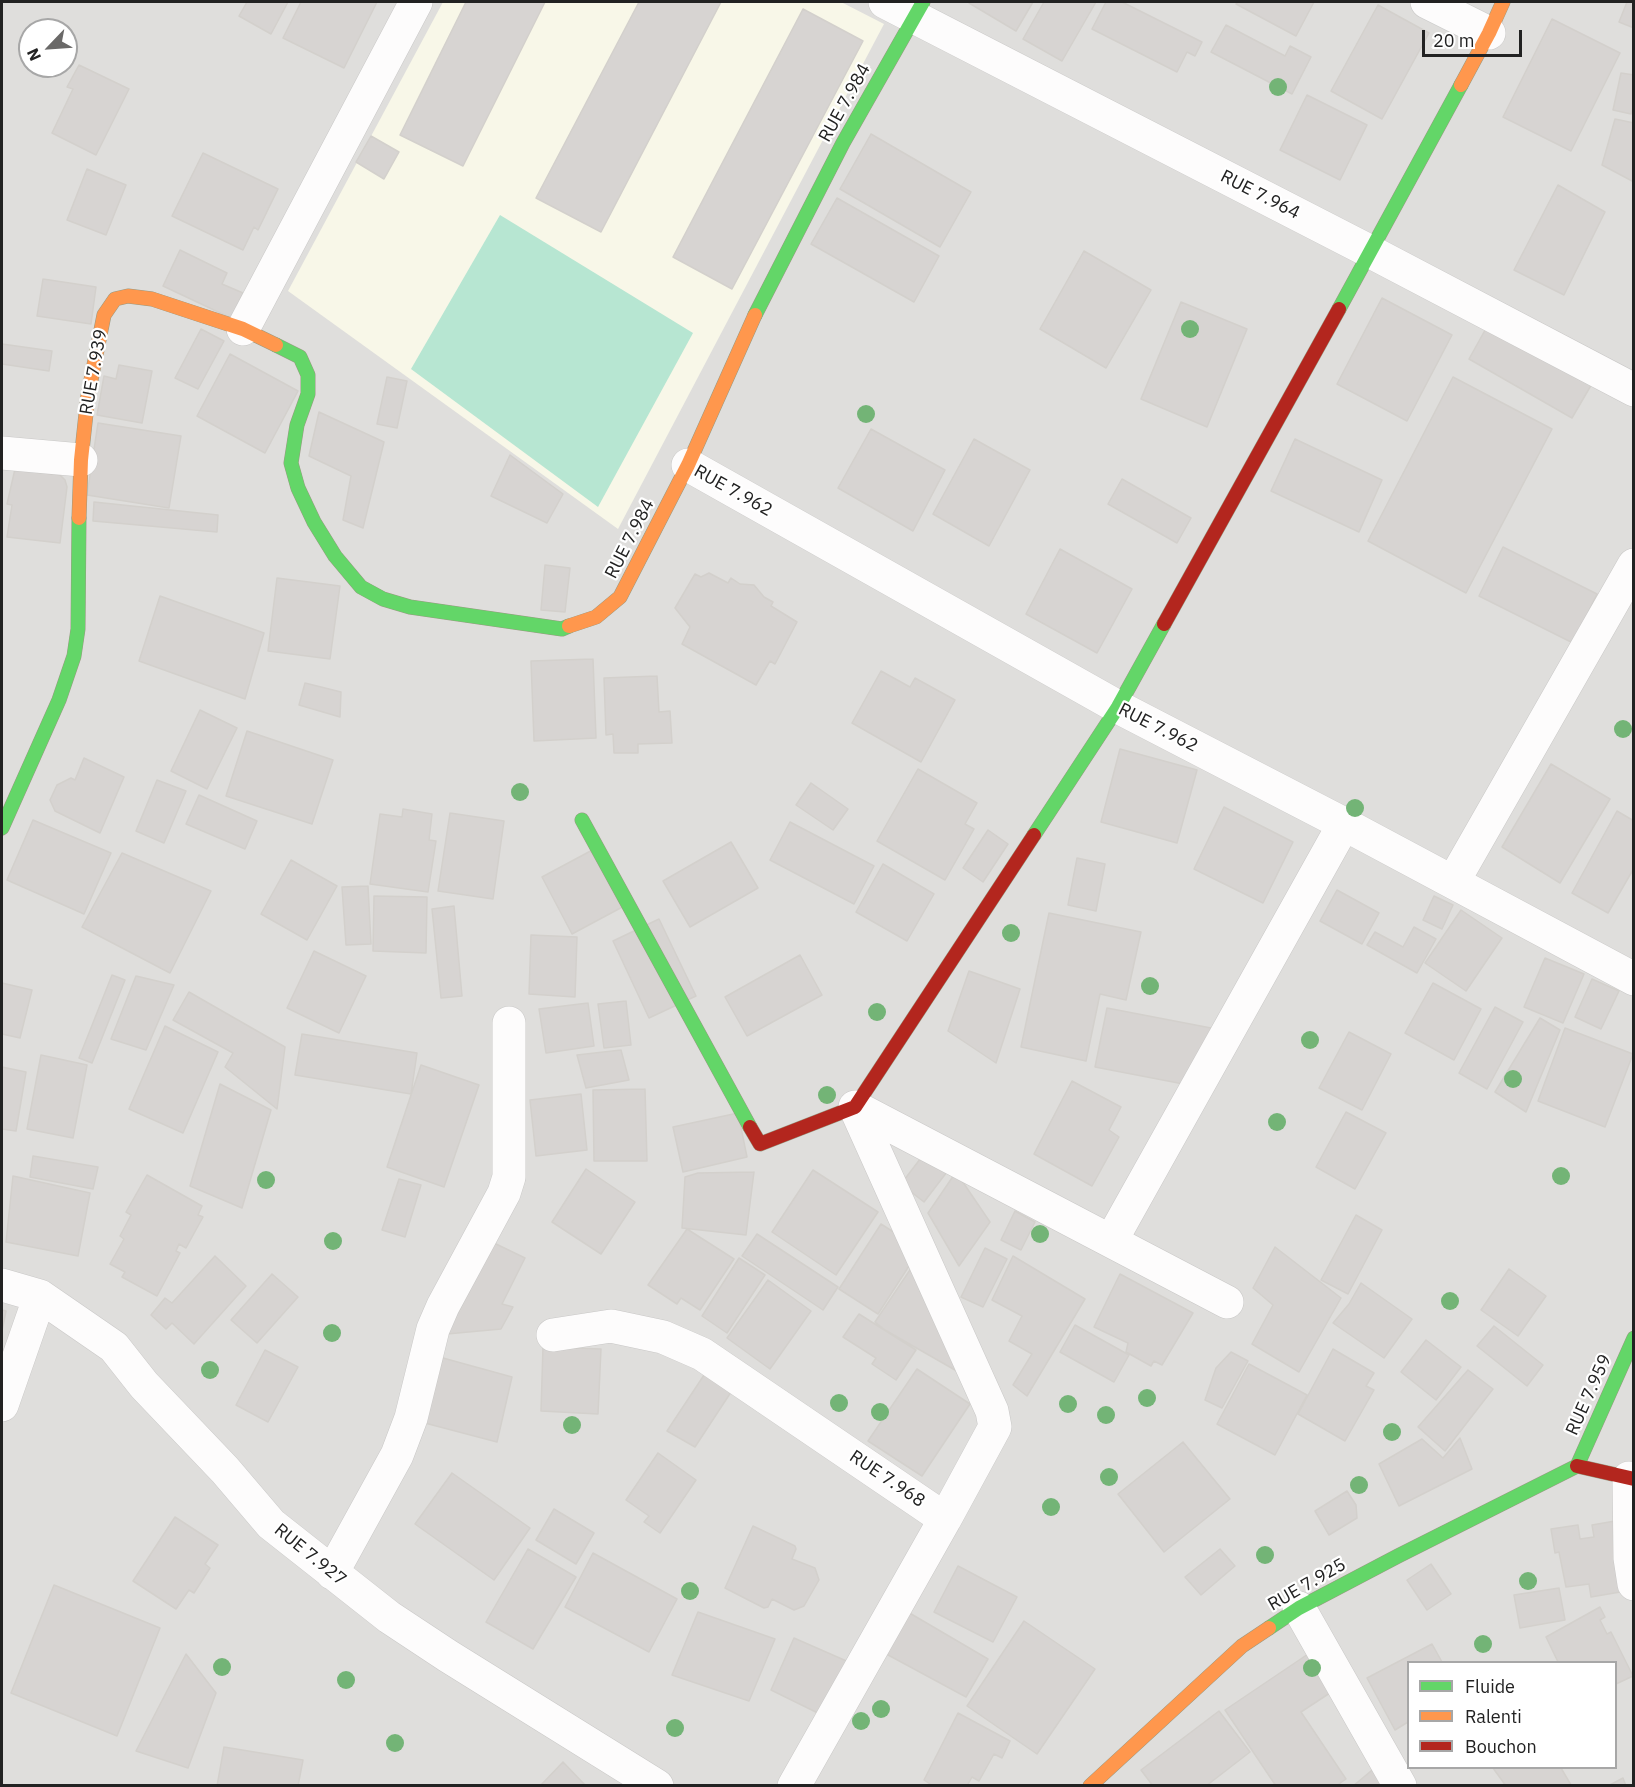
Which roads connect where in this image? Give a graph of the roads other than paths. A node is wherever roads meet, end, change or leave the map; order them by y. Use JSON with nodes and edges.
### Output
{"nodes":[{"id":1,"x":416,"y":2,"type":"edge"},
{"id":2,"x":885,"y":2,"type":"edge"},
{"id":3,"x":1427,"y":2,"type":"edge"},
{"id":4,"x":1503,"y":2,"type":"edge"},
{"id":5,"x":919,"y":9,"type":"edge"},
{"id":6,"x":1489,"y":33,"type":"junction"},
{"id":7,"x":1371,"y":252,"type":"junction"},
{"id":8,"x":243,"y":329,"type":"junction"},
{"id":9,"x":1634,"y":390,"type":"edge"},
{"id":10,"x":2,"y":453,"type":"edge"},
{"id":11,"x":81,"y":460,"type":"junction"},
{"id":12,"x":688,"y":465,"type":"junction"},
{"id":13,"x":1634,"y":565,"type":"edge"},
{"id":14,"x":1118,"y":707,"type":"junction"},
{"id":15,"x":582,"y":820,"type":"dead end"},
{"id":16,"x":1344,"y":824,"type":"junction"},
{"id":17,"x":2,"y":828,"type":"edge"},
{"id":18,"x":1453,"y":882,"type":"junction"},
{"id":19,"x":1634,"y":979,"type":"edge"},
{"id":20,"x":509,"y":1023,"type":"dead end"},
{"id":21,"x":855,"y":1107,"type":"junction"},
{"id":22,"x":1111,"y":1241,"type":"junction"},
{"id":23,"x":2,"y":1285,"type":"edge"},
{"id":24,"x":40,"y":1296,"type":"junction"},
{"id":25,"x":1227,"y":1302,"type":"dead end"},
{"id":26,"x":553,"y":1335,"type":"dead end"},
{"id":27,"x":1634,"y":1338,"type":"edge"},
{"id":28,"x":2,"y":1405,"type":"edge"},
{"id":29,"x":1577,"y":1466,"type":"junction"},
{"id":30,"x":1631,"y":1479,"type":"edge"},
{"id":31,"x":945,"y":1518,"type":"junction"},
{"id":32,"x":332,"y":1573,"type":"junction"},
{"id":33,"x":1634,"y":1584,"type":"edge"},
{"id":34,"x":1299,"y":1608,"type":"junction"},
{"id":35,"x":1103,"y":1781,"type":"edge"},
{"id":36,"x":657,"y":1785,"type":"edge"},
{"id":37,"x":794,"y":1785,"type":"edge"},
{"id":38,"x":1400,"y":1785,"type":"edge"}],
"edges":[{"from":1,"to":8,"type":"street"},
{"from":2,"to":5,"type":"street","name":"RUE 7.964"},
{"from":3,"to":6,"type":"street"},
{"from":4,"to":6,"type":"street"},
{"from":5,"to":7,"type":"street","name":"RUE 7.964"},
{"from":5,"to":12,"type":"street","name":"RUE 7.984"},
{"from":6,"to":7,"type":"street"},
{"from":7,"to":9,"type":"street","name":"RUE 7.964"},
{"from":7,"to":14,"type":"street"},
{"from":8,"to":11,"type":"street","name":"RUE 7.939"},
{"from":8,"to":12,"type":"street","name":"RUE 7.984"},
{"from":10,"to":11,"type":"street"},
{"from":11,"to":17,"type":"street","name":"RUE 7.939"},
{"from":12,"to":14,"type":"street","name":"RUE 7.962"},
{"from":13,"to":18,"type":"street"},
{"from":14,"to":16,"type":"street","name":"RUE 7.962"},
{"from":14,"to":21,"type":"street"},
{"from":15,"to":21,"type":"street"},
{"from":16,"to":18,"type":"street","name":"RUE 7.962"},
{"from":16,"to":22,"type":"street"},
{"from":18,"to":19,"type":"street","name":"RUE 7.962"},
{"from":20,"to":32,"type":"street"},
{"from":21,"to":22,"type":"street"},
{"from":21,"to":31,"type":"street"},
{"from":22,"to":25,"type":"street"},
{"from":23,"to":24,"type":"street","name":"RUE 7.927"},
{"from":24,"to":28,"type":"street"},
{"from":24,"to":32,"type":"street","name":"RUE 7.927"},
{"from":26,"to":31,"type":"street","name":"RUE 7.968"},
{"from":27,"to":29,"type":"street","name":"RUE 7.959"},
{"from":29,"to":30,"type":"street"},
{"from":29,"to":34,"type":"street","name":"RUE 7.925"},
{"from":30,"to":33,"type":"street"},
{"from":31,"to":37,"type":"street","name":"RUE 7.968"},
{"from":32,"to":36,"type":"street","name":"RUE 7.927"},
{"from":34,"to":35,"type":"street","name":"RUE 7.925"},
{"from":34,"to":38,"type":"street"}]}
